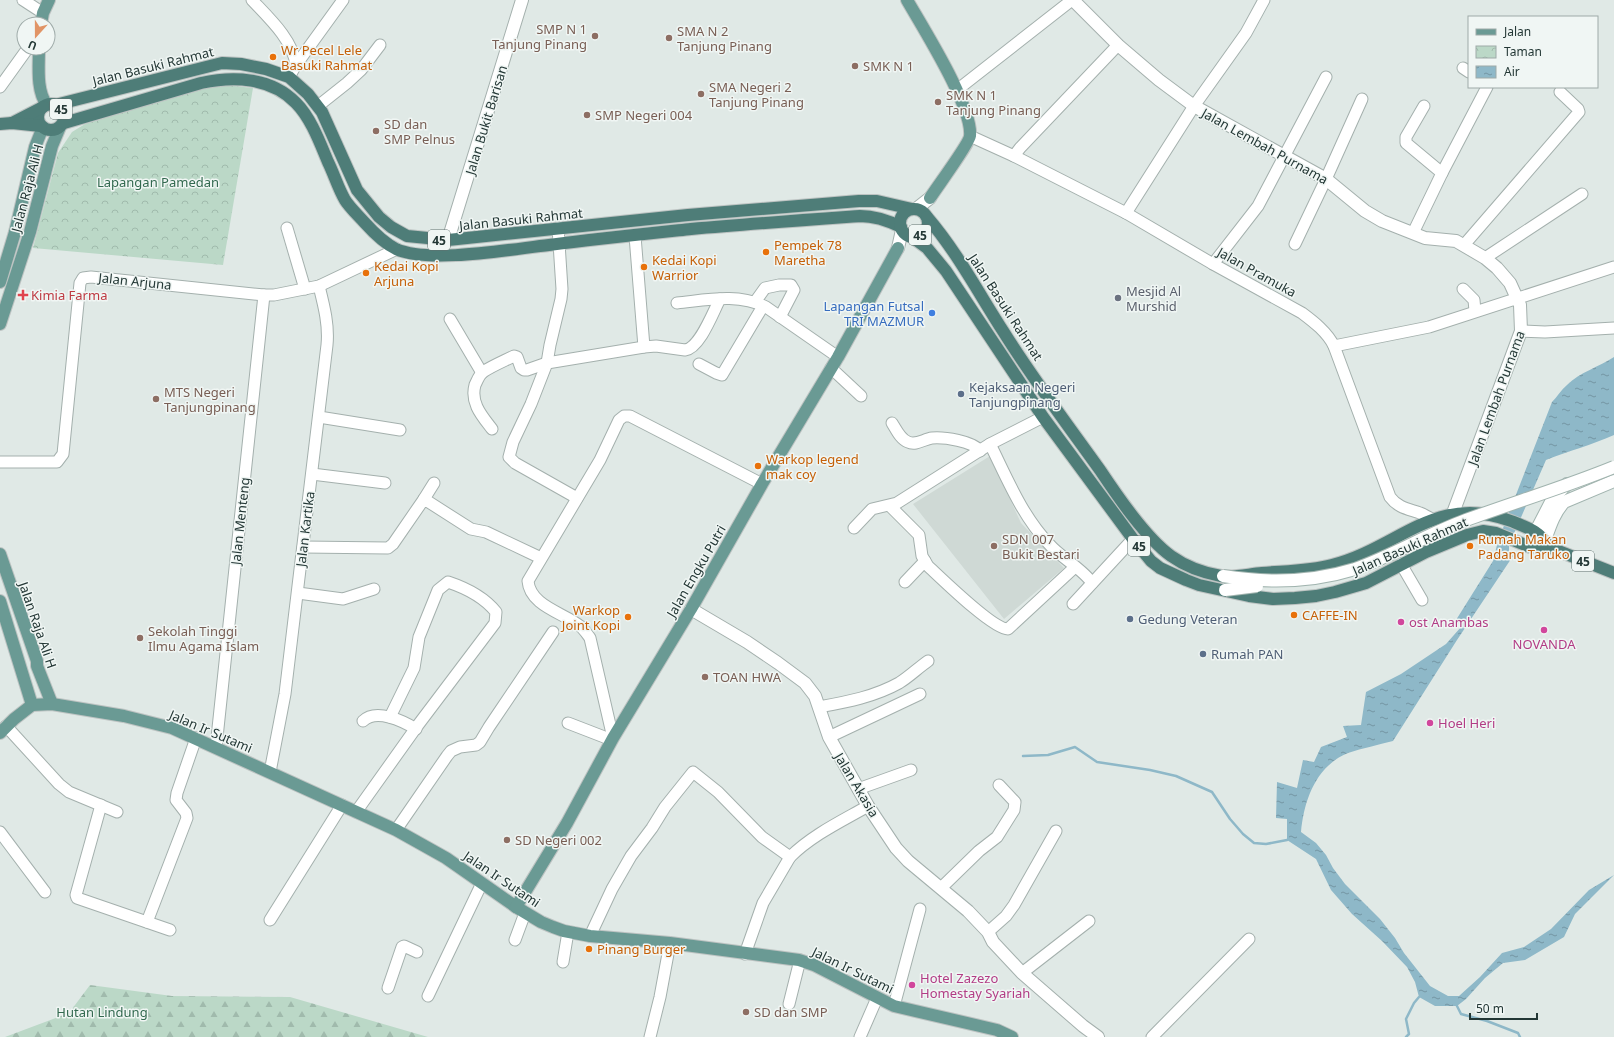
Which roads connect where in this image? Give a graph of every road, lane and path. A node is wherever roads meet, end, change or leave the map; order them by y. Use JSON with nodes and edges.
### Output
{"nodes":[{"id":1,"x":23,"y":0,"type":"edge"},
{"id":2,"x":48,"y":0,"type":"edge"},
{"id":3,"x":252,"y":0,"type":"edge"},
{"id":4,"x":343,"y":0,"type":"edge"},
{"id":5,"x":522,"y":0,"type":"edge"},
{"id":6,"x":908,"y":0,"type":"edge"},
{"id":7,"x":1072,"y":0,"type":"edge"},
{"id":8,"x":1264,"y":0,"type":"edge"},
{"id":9,"x":40,"y":16,"type":"edge"},
{"id":10,"x":43,"y":16,"type":"edge"},
{"id":11,"x":380,"y":45,"type":"dead end"},
{"id":12,"x":1118,"y":45,"type":"junction"},
{"id":13,"x":22,"y":56,"type":"edge"},
{"id":14,"x":39,"y":56,"type":"edge"},
{"id":15,"x":296,"y":65,"type":"junction"},
{"id":16,"x":1326,"y":76,"type":"dead end"},
{"id":17,"x":289,"y":77,"type":"junction"},
{"id":18,"x":0,"y":87,"type":"edge"},
{"id":19,"x":1486,"y":88,"type":"edge"},
{"id":20,"x":957,"y":90,"type":"junction"},
{"id":21,"x":1560,"y":92,"type":"dead end"},
{"id":22,"x":1362,"y":99,"type":"dead end"},
{"id":23,"x":48,"y":106,"type":"junction"},
{"id":24,"x":318,"y":106,"type":"junction"},
{"id":25,"x":1194,"y":106,"type":"junction"},
{"id":26,"x":1424,"y":106,"type":"dead end"},
{"id":27,"x":6,"y":123,"type":"edge"},
{"id":28,"x":62,"y":125,"type":"junction"},
{"id":29,"x":42,"y":126,"type":"junction"},
{"id":30,"x":970,"y":136,"type":"junction"},
{"id":31,"x":336,"y":142,"type":"junction"},
{"id":32,"x":322,"y":148,"type":"junction"},
{"id":33,"x":1014,"y":156,"type":"junction"},
{"id":34,"x":1285,"y":156,"type":"junction"},
{"id":35,"x":1442,"y":173,"type":"junction"},
{"id":36,"x":1326,"y":179,"type":"junction"},
{"id":37,"x":1582,"y":194,"type":"dead end"},
{"id":38,"x":930,"y":198,"type":"joint"},
{"id":39,"x":920,"y":212,"type":"junction"},
{"id":40,"x":1126,"y":213,"type":"junction"},
{"id":41,"x":287,"y":228,"type":"dead end"},
{"id":42,"x":558,"y":228,"type":"junction"},
{"id":43,"x":906,"y":232,"type":"junction"},
{"id":44,"x":1414,"y":233,"type":"junction"},
{"id":45,"x":635,"y":236,"type":"junction"},
{"id":46,"x":448,"y":240,"type":"junction"},
{"id":47,"x":560,"y":244,"type":"junction"},
{"id":48,"x":1295,"y":244,"type":"dead end"},
{"id":49,"x":1464,"y":245,"type":"junction"},
{"id":50,"x":898,"y":248,"type":"joint"},
{"id":51,"x":397,"y":249,"type":"junction"},
{"id":52,"x":1485,"y":258,"type":"junction"},
{"id":53,"x":1213,"y":264,"type":"junction"},
{"id":54,"x":1614,"y":267,"type":"edge"},
{"id":55,"x":0,"y":282,"type":"edge"},
{"id":56,"x":319,"y":286,"type":"junction"},
{"id":57,"x":305,"y":289,"type":"junction"},
{"id":58,"x":1463,"y":289,"type":"dead end"},
{"id":59,"x":264,"y":295,"type":"junction"},
{"id":60,"x":1517,"y":298,"type":"junction"},
{"id":61,"x":720,"y":299,"type":"junction"},
{"id":62,"x":677,"y":303,"type":"dead end"},
{"id":63,"x":759,"y":304,"type":"junction"},
{"id":64,"x":1476,"y":311,"type":"junction"},
{"id":65,"x":780,"y":317,"type":"junction"},
{"id":66,"x":450,"y":319,"type":"dead end"},
{"id":67,"x":0,"y":324,"type":"edge"},
{"id":68,"x":1614,"y":328,"type":"edge"},
{"id":69,"x":1521,"y":331,"type":"junction"},
{"id":70,"x":1334,"y":346,"type":"junction"},
{"id":71,"x":644,"y":347,"type":"junction"},
{"id":72,"x":838,"y":358,"type":"junction"},
{"id":73,"x":548,"y":364,"type":"junction"},
{"id":74,"x":699,"y":364,"type":"dead end"},
{"id":75,"x":831,"y":368,"type":"junction"},
{"id":76,"x":482,"y":373,"type":"junction"},
{"id":77,"x":861,"y":396,"type":"dead end"},
{"id":78,"x":1042,"y":416,"type":"junction"},
{"id":79,"x":319,"y":417,"type":"junction"},
{"id":80,"x":892,"y":423,"type":"dead end"},
{"id":81,"x":492,"y":429,"type":"dead end"},
{"id":82,"x":400,"y":430,"type":"dead end"},
{"id":83,"x":990,"y":444,"type":"junction"},
{"id":84,"x":980,"y":450,"type":"junction"},
{"id":85,"x":0,"y":462,"type":"edge"},
{"id":86,"x":1614,"y":462,"type":"edge"},
{"id":87,"x":1614,"y":467,"type":"edge"},
{"id":88,"x":312,"y":474,"type":"junction"},
{"id":89,"x":1102,"y":474,"type":"junction"},
{"id":90,"x":1614,"y":474,"type":"edge"},
{"id":91,"x":1614,"y":481,"type":"edge"},
{"id":92,"x":385,"y":483,"type":"dead end"},
{"id":93,"x":434,"y":483,"type":"dead end"},
{"id":94,"x":1091,"y":483,"type":"junction"},
{"id":95,"x":762,"y":484,"type":"junction"},
{"id":96,"x":576,"y":498,"type":"junction"},
{"id":97,"x":424,"y":499,"type":"junction"},
{"id":98,"x":890,"y":506,"type":"junction"},
{"id":99,"x":1453,"y":513,"type":"junction"},
{"id":100,"x":1435,"y":519,"type":"junction"},
{"id":101,"x":854,"y":528,"type":"dead end"},
{"id":102,"x":1540,"y":537,"type":"junction"},
{"id":103,"x":1133,"y":539,"type":"junction"},
{"id":104,"x":303,"y":547,"type":"junction"},
{"id":105,"x":0,"y":554,"type":"edge"},
{"id":106,"x":541,"y":558,"type":"junction"},
{"id":107,"x":925,"y":561,"type":"junction"},
{"id":108,"x":1401,"y":564,"type":"junction"},
{"id":109,"x":1074,"y":567,"type":"junction"},
{"id":110,"x":1614,"y":573,"type":"edge"},
{"id":111,"x":1223,"y":576,"type":"junction"},
{"id":112,"x":905,"y":582,"type":"dead end"},
{"id":113,"x":1092,"y":583,"type":"junction"},
{"id":114,"x":374,"y":589,"type":"dead end"},
{"id":115,"x":1225,"y":590,"type":"junction"},
{"id":116,"x":298,"y":593,"type":"junction"},
{"id":117,"x":1422,"y":600,"type":"dead end"},
{"id":118,"x":0,"y":601,"type":"edge"},
{"id":119,"x":1073,"y":604,"type":"dead end"},
{"id":120,"x":691,"y":609,"type":"junction"},
{"id":121,"x":553,"y":632,"type":"dead end"},
{"id":122,"x":928,"y":661,"type":"dead end"},
{"id":123,"x":920,"y":694,"type":"dead end"},
{"id":124,"x":52,"y":704,"type":"junction"},
{"id":125,"x":32,"y":705,"type":"junction"},
{"id":126,"x":819,"y":708,"type":"junction"},
{"id":127,"x":390,"y":717,"type":"junction"},
{"id":128,"x":363,"y":721,"type":"dead end"},
{"id":129,"x":568,"y":723,"type":"dead end"},
{"id":130,"x":416,"y":729,"type":"junction"},
{"id":131,"x":3,"y":730,"type":"edge"},
{"id":132,"x":829,"y":737,"type":"junction"},
{"id":133,"x":196,"y":738,"type":"junction"},
{"id":134,"x":613,"y":739,"type":"junction"},
{"id":135,"x":216,"y":747,"type":"junction"},
{"id":136,"x":911,"y":770,"type":"dead end"},
{"id":137,"x":270,"y":772,"type":"junction"},
{"id":138,"x":999,"y":785,"type":"dead end"},
{"id":139,"x":858,"y":789,"type":"junction"},
{"id":140,"x":101,"y":805,"type":"junction"},
{"id":141,"x":342,"y":805,"type":"junction"},
{"id":142,"x":868,"y":806,"type":"junction"},
{"id":143,"x":117,"y":812,"type":"dead end"},
{"id":144,"x":356,"y":812,"type":"junction"},
{"id":145,"x":396,"y":830,"type":"junction"},
{"id":146,"x":1056,"y":831,"type":"dead end"},
{"id":147,"x":0,"y":832,"type":"edge"},
{"id":148,"x":790,"y":857,"type":"junction"},
{"id":149,"x":482,"y":883,"type":"junction"},
{"id":150,"x":941,"y":888,"type":"junction"},
{"id":151,"x":45,"y":892,"type":"dead end"},
{"id":152,"x":920,"y":909,"type":"dead end"},
{"id":153,"x":520,"y":910,"type":"junction"},
{"id":154,"x":270,"y":920,"type":"dead end"},
{"id":155,"x":1089,"y":921,"type":"dead end"},
{"id":156,"x":147,"y":922,"type":"junction"},
{"id":157,"x":170,"y":930,"type":"dead end"},
{"id":158,"x":568,"y":932,"type":"junction"},
{"id":159,"x":988,"y":932,"type":"junction"},
{"id":160,"x":590,"y":936,"type":"junction"},
{"id":161,"x":1249,"y":939,"type":"dead end"},
{"id":162,"x":515,"y":940,"type":"dead end"},
{"id":163,"x":670,"y":943,"type":"junction"},
{"id":164,"x":418,"y":952,"type":"dead end"},
{"id":165,"x":745,"y":954,"type":"junction"},
{"id":166,"x":800,"y":960,"type":"junction"},
{"id":167,"x":563,"y":962,"type":"dead end"},
{"id":168,"x":1022,"y":973,"type":"junction"},
{"id":169,"x":388,"y":988,"type":"dead end"},
{"id":170,"x":428,"y":996,"type":"dead end"},
{"id":171,"x":877,"y":998,"type":"junction"},
{"id":172,"x":789,"y":1004,"type":"dead end"},
{"id":173,"x":894,"y":1006,"type":"junction"},
{"id":174,"x":650,"y":1037,"type":"edge"},
{"id":175,"x":860,"y":1037,"type":"edge"},
{"id":176,"x":1012,"y":1037,"type":"edge"},
{"id":177,"x":1098,"y":1037,"type":"edge"},
{"id":178,"x":1152,"y":1037,"type":"edge"}],
"edges":[{"from":1,"to":9,"type":"street"},
{"from":2,"to":10,"type":"main road"},
{"from":3,"to":15,"type":"street"},
{"from":4,"to":15,"type":"street"},
{"from":5,"to":46,"type":"street","name":"Jalan Bukit Barisan"},
{"from":6,"to":20,"type":"main road"},
{"from":7,"to":12,"type":"street","name":"Jalan Lembah Purnama"},
{"from":7,"to":20,"type":"street"},
{"from":8,"to":25,"type":"street"},
{"from":11,"to":24,"type":"street"},
{"from":12,"to":25,"type":"street","name":"Jalan Lembah Purnama"},
{"from":12,"to":33,"type":"street"},
{"from":13,"to":18,"type":"street"},
{"from":14,"to":23,"type":"main road"},
{"from":15,"to":17,"type":"street"},
{"from":16,"to":34,"type":"street"},
{"from":17,"to":23,"type":"highway","name":"Jalan Basuki Rahmat","number":"45"},
{"from":17,"to":24,"type":"highway","name":"Jalan Basuki Rahmat","number":"45"},
{"from":19,"to":35,"type":"street"},
{"from":20,"to":30,"type":"main road"},
{"from":21,"to":49,"type":"street"},
{"from":22,"to":36,"type":"street"},
{"from":23,"to":27,"type":"highway","number":"45"},
{"from":23,"to":28,"type":"highway","number":"45"},
{"from":23,"to":29,"type":"highway","number":"45"},
{"from":24,"to":31,"type":"highway","name":"Jalan Basuki Rahmat","number":"45"},
{"from":25,"to":34,"type":"street","name":"Jalan Lembah Purnama"},
{"from":25,"to":40,"type":"street"},
{"from":26,"to":35,"type":"street"},
{"from":27,"to":29,"type":"highway","number":"45"},
{"from":28,"to":29,"type":"highway","number":"45"},
{"from":28,"to":32,"type":"highway","name":"Jalan Basuki Rahmat","number":"45"},
{"from":28,"to":67,"type":"main road","name":"Jalan Raja Ali H"},
{"from":29,"to":55,"type":"main road"},
{"from":30,"to":33,"type":"street","name":"Jalan Pramuka"},
{"from":30,"to":38,"type":"main road"},
{"from":31,"to":32,"type":"highway"},
{"from":31,"to":46,"type":"highway","name":"Jalan Basuki Rahmat","number":"45"},
{"from":32,"to":51,"type":"highway","name":"Jalan Basuki Rahmat","number":"45"},
{"from":33,"to":40,"type":"street","name":"Jalan Pramuka"},
{"from":34,"to":36,"type":"street","name":"Jalan Lembah Purnama"},
{"from":34,"to":53,"type":"street"},
{"from":35,"to":44,"type":"street"},
{"from":36,"to":44,"type":"street","name":"Jalan Lembah Purnama"},
{"from":36,"to":48,"type":"street"},
{"from":37,"to":52,"type":"street"},
{"from":38,"to":39,"type":"street"},
{"from":39,"to":42,"type":"highway","name":"Jalan Basuki Rahmat","number":"45"},
{"from":39,"to":43,"type":"highway","number":"45"},
{"from":39,"to":43,"type":"highway","number":"45"},
{"from":39,"to":89,"type":"highway","name":"Jalan Basuki Rahmat","number":"45"},
{"from":40,"to":53,"type":"street","name":"Jalan Pramuka"},
{"from":41,"to":57,"type":"street"},
{"from":42,"to":46,"type":"highway","name":"Jalan Basuki Rahmat","number":"45"},
{"from":42,"to":47,"type":"street"},
{"from":43,"to":45,"type":"highway","name":"Jalan Basuki Rahmat","number":"45"},
{"from":43,"to":50,"type":"street"},
{"from":43,"to":78,"type":"highway","name":"Jalan Basuki Rahmat","number":"45"},
{"from":44,"to":49,"type":"street","name":"Jalan Lembah Purnama"},
{"from":45,"to":47,"type":"highway","name":"Jalan Basuki Rahmat","number":"45"},
{"from":45,"to":71,"type":"street"},
{"from":47,"to":51,"type":"highway","name":"Jalan Basuki Rahmat","number":"45"},
{"from":47,"to":73,"type":"street"},
{"from":49,"to":52,"type":"street","name":"Jalan Lembah Purnama"},
{"from":50,"to":72,"type":"main road","name":"Jalan Engku Putri"},
{"from":51,"to":56,"type":"street","name":"Jalan Arjuna"},
{"from":52,"to":60,"type":"street","name":"Jalan Lembah Purnama"},
{"from":53,"to":70,"type":"street","name":"Jalan Pramuka"},
{"from":54,"to":60,"type":"street"},
{"from":56,"to":57,"type":"street","name":"Jalan Arjuna"},
{"from":56,"to":79,"type":"street","name":"Jalan Kartika"},
{"from":57,"to":59,"type":"street","name":"Jalan Arjuna"},
{"from":58,"to":64,"type":"street"},
{"from":59,"to":85,"type":"street","name":"Jalan Arjuna"},
{"from":59,"to":135,"type":"street","name":"Jalan Menteng"},
{"from":60,"to":64,"type":"street"},
{"from":60,"to":69,"type":"street","name":"Jalan Lembah Purnama"},
{"from":61,"to":62,"type":"street"},
{"from":61,"to":63,"type":"street"},
{"from":61,"to":71,"type":"street"},
{"from":63,"to":65,"type":"street"},
{"from":63,"to":65,"type":"street"},
{"from":63,"to":74,"type":"street"},
{"from":64,"to":70,"type":"street"},
{"from":65,"to":72,"type":"street"},
{"from":66,"to":76,"type":"street"},
{"from":68,"to":69,"type":"street"},
{"from":69,"to":99,"type":"street","name":"Jalan Lembah Purnama"},
{"from":70,"to":100,"type":"street","name":"Jalan Pramuka"},
{"from":71,"to":73,"type":"street"},
{"from":72,"to":75,"type":"main road","name":"Jalan Engku Putri"},
{"from":73,"to":76,"type":"street"},
{"from":73,"to":96,"type":"street"},
{"from":75,"to":77,"type":"street"},
{"from":75,"to":95,"type":"main road","name":"Jalan Engku Putri"},
{"from":76,"to":81,"type":"street"},
{"from":78,"to":83,"type":"street"},
{"from":78,"to":94,"type":"highway","name":"Jalan Basuki Rahmat","number":"45"},
{"from":79,"to":82,"type":"street"},
{"from":79,"to":88,"type":"street","name":"Jalan Kartika"},
{"from":80,"to":84,"type":"street"},
{"from":83,"to":84,"type":"street"},
{"from":83,"to":109,"type":"street"},
{"from":84,"to":98,"type":"street"},
{"from":86,"to":102,"type":"street"},
{"from":87,"to":111,"type":"street","bridge":true},
{"from":88,"to":92,"type":"street"},
{"from":88,"to":104,"type":"street","name":"Jalan Kartika"},
{"from":89,"to":94,"type":"highway"},
{"from":89,"to":111,"type":"highway","name":"Jalan Basuki Rahmat","number":"45"},
{"from":90,"to":115,"type":"street","bridge":true},
{"from":91,"to":102,"type":"street"},
{"from":93,"to":97,"type":"street"},
{"from":94,"to":103,"type":"highway","name":"Jalan Basuki Rahmat","number":"45"},
{"from":95,"to":96,"type":"street"},
{"from":95,"to":120,"type":"main road","name":"Jalan Engku Putri"},
{"from":96,"to":106,"type":"street"},
{"from":97,"to":104,"type":"street"},
{"from":97,"to":106,"type":"street"},
{"from":98,"to":101,"type":"street"},
{"from":98,"to":107,"type":"street"},
{"from":99,"to":100,"type":"highway","name":"Jalan Basuki Rahmat"},
{"from":99,"to":102,"type":"highway","name":"Jalan Basuki Rahmat","number":"45"},
{"from":100,"to":111,"type":"highway","name":"Jalan Basuki Rahmat","number":"45"},
{"from":102,"to":108,"type":"highway","name":"Jalan Basuki Rahmat","number":"45"},
{"from":102,"to":110,"type":"highway","number":"45"},
{"from":103,"to":113,"type":"street"},
{"from":103,"to":115,"type":"highway","name":"Jalan Basuki Rahmat","number":"45"},
{"from":104,"to":116,"type":"street","name":"Jalan Kartika"},
{"from":105,"to":124,"type":"main road","name":"Jalan Raja Ali H"},
{"from":106,"to":134,"type":"street"},
{"from":107,"to":109,"type":"street"},
{"from":107,"to":112,"type":"street"},
{"from":108,"to":115,"type":"highway","name":"Jalan Basuki Rahmat","number":"45"},
{"from":108,"to":117,"type":"street"},
{"from":109,"to":113,"type":"street"},
{"from":113,"to":119,"type":"street"},
{"from":114,"to":116,"type":"street"},
{"from":116,"to":137,"type":"street","name":"Jalan Kartika"},
{"from":118,"to":125,"type":"main road"},
{"from":120,"to":126,"type":"street","name":"Jalan Akasia"},
{"from":120,"to":134,"type":"main road","name":"Jalan Engku Putri"},
{"from":121,"to":145,"type":"street"},
{"from":122,"to":126,"type":"street"},
{"from":123,"to":132,"type":"street"},
{"from":124,"to":125,"type":"main road","name":"Jalan Ir Sutami"},
{"from":124,"to":133,"type":"main road","name":"Jalan Ir Sutami"},
{"from":125,"to":131,"type":"main road"},
{"from":126,"to":132,"type":"street","name":"Jalan Akasia"},
{"from":127,"to":128,"type":"street"},
{"from":127,"to":130,"type":"street"},
{"from":127,"to":130,"type":"street"},
{"from":129,"to":134,"type":"street"},
{"from":130,"to":144,"type":"street"},
{"from":131,"to":140,"type":"street"},
{"from":132,"to":139,"type":"street","name":"Jalan Akasia"},
{"from":133,"to":135,"type":"main road","name":"Jalan Ir Sutami"},
{"from":133,"to":156,"type":"street"},
{"from":134,"to":153,"type":"main road","name":"Jalan Engku Putri"},
{"from":135,"to":137,"type":"main road","name":"Jalan Ir Sutami"},
{"from":136,"to":139,"type":"street"},
{"from":137,"to":141,"type":"main road","name":"Jalan Ir Sutami"},
{"from":138,"to":150,"type":"street"},
{"from":139,"to":142,"type":"street","name":"Jalan Akasia"},
{"from":140,"to":143,"type":"street"},
{"from":140,"to":156,"type":"street"},
{"from":141,"to":144,"type":"main road","name":"Jalan Ir Sutami"},
{"from":141,"to":154,"type":"street"},
{"from":142,"to":148,"type":"street"},
{"from":142,"to":150,"type":"street","name":"Jalan Akasia"},
{"from":144,"to":145,"type":"main road","name":"Jalan Ir Sutami"},
{"from":145,"to":149,"type":"main road","name":"Jalan Ir Sutami"},
{"from":146,"to":159,"type":"street"},
{"from":147,"to":151,"type":"street"},
{"from":148,"to":160,"type":"street"},
{"from":148,"to":165,"type":"street"},
{"from":149,"to":153,"type":"main road","name":"Jalan Ir Sutami"},
{"from":149,"to":170,"type":"street"},
{"from":150,"to":159,"type":"street","name":"Jalan Akasia"},
{"from":152,"to":173,"type":"street"},
{"from":153,"to":158,"type":"main road","name":"Jalan Ir Sutami"},
{"from":153,"to":162,"type":"street"},
{"from":155,"to":168,"type":"street"},
{"from":156,"to":157,"type":"street"},
{"from":158,"to":160,"type":"main road","name":"Jalan Ir Sutami"},
{"from":158,"to":167,"type":"street"},
{"from":159,"to":168,"type":"street","name":"Jalan Akasia"},
{"from":160,"to":163,"type":"main road","name":"Jalan Ir Sutami"},
{"from":161,"to":178,"type":"street"},
{"from":163,"to":165,"type":"main road","name":"Jalan Ir Sutami"},
{"from":163,"to":174,"type":"street"},
{"from":164,"to":169,"type":"street"},
{"from":165,"to":166,"type":"main road","name":"Jalan Ir Sutami"},
{"from":166,"to":171,"type":"main road","name":"Jalan Ir Sutami"},
{"from":166,"to":172,"type":"street"},
{"from":168,"to":177,"type":"street","name":"Jalan Akasia"},
{"from":171,"to":173,"type":"main road","name":"Jalan Ir Sutami"},
{"from":171,"to":175,"type":"street"},
{"from":173,"to":176,"type":"main road","name":"Jalan Ir Sutami"}]}
